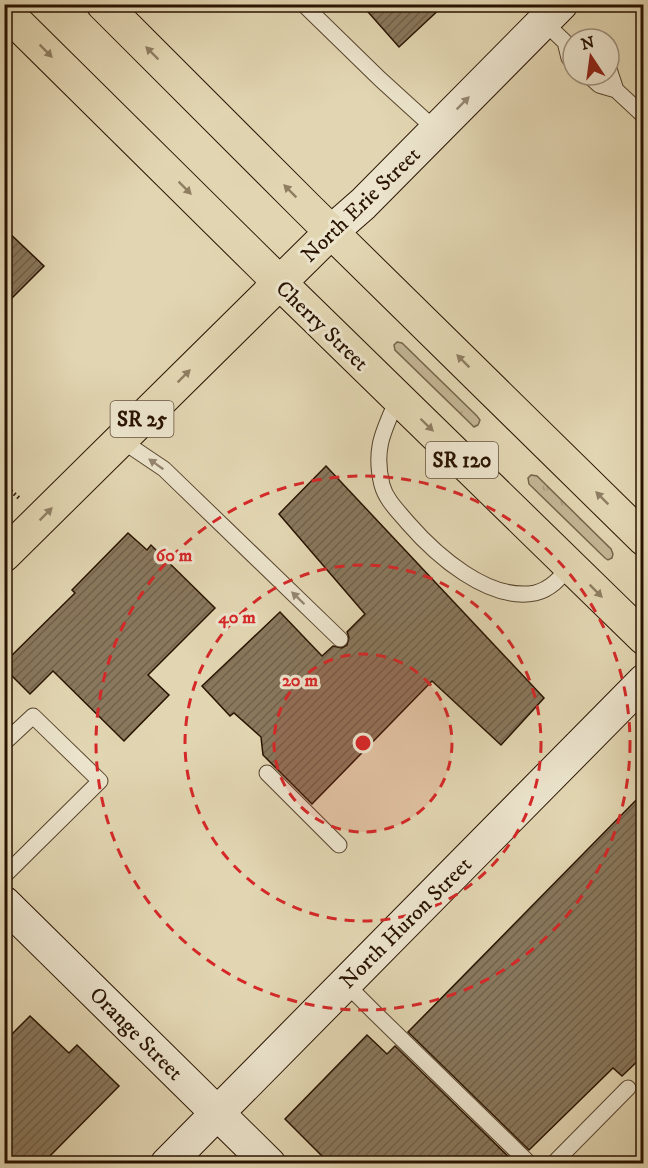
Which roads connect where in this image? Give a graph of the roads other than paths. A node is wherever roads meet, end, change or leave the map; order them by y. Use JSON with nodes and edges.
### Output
{"nodes":[{"id":1,"x":103,"y":4,"type":"edge"},
{"id":2,"x":303,"y":4,"type":"edge"},
{"id":3,"x":4,"y":10,"type":"edge"},
{"id":4,"x":561,"y":28,"type":"edge"},
{"id":5,"x":606,"y":87,"type":"edge"},
{"id":6,"x":615,"y":87,"type":"edge"},
{"id":7,"x":616,"y":90,"type":"junction"},
{"id":8,"x":644,"y":116,"type":"edge"},
{"id":9,"x":436,"y":130,"type":"junction"},
{"id":10,"x":331,"y":232,"type":"junction"},
{"id":11,"x":279,"y":282,"type":"junction"},
{"id":12,"x":398,"y":398,"type":"junction"},
{"id":13,"x":121,"y":440,"type":"junction"},
{"id":14,"x":644,"y":539,"type":"edge"},
{"id":15,"x":4,"y":555,"type":"edge"},
{"id":16,"x":570,"y":566,"type":"junction"},
{"id":17,"x":340,"y":639,"type":"dead end"},
{"id":18,"x":644,"y":639,"type":"edge"},
{"id":19,"x":644,"y":681,"type":"edge"},
{"id":20,"x":4,"y":743,"type":"edge"},
{"id":21,"x":267,"y":773,"type":"dead end"},
{"id":22,"x":339,"y":845,"type":"dead end"},
{"id":23,"x":4,"y":876,"type":"edge"},
{"id":24,"x":4,"y":903,"type":"edge"},
{"id":25,"x":345,"y":983,"type":"junction"},
{"id":26,"x":628,"y":1088,"type":"dead end"},
{"id":27,"x":217,"y":1113,"type":"junction"},
{"id":28,"x":167,"y":1164,"type":"edge"},
{"id":29,"x":269,"y":1164,"type":"edge"},
{"id":30,"x":530,"y":1164,"type":"edge"},
{"id":31,"x":553,"y":1164,"type":"edge"}],
"edges":[{"from":10,"to":1,"type":"main road","one_way":true},
{"from":2,"to":9,"type":"lane"},
{"from":3,"to":11,"type":"main road","name":"Cherry Street","number":"SR 120","one_way":true},
{"from":9,"to":4,"type":"street","name":"North Erie Street","one_way":true},
{"from":5,"to":7,"type":"lane"},
{"from":6,"to":7,"type":"lane"},
{"from":7,"to":8,"type":"lane"},
{"from":9,"to":10,"type":"street","name":"North Erie Street"},
{"from":10,"to":11,"type":"main road","name":"North Erie Street","number":"SR 25"},
{"from":14,"to":10,"type":"main road","number":"SR 120","one_way":true},
{"from":11,"to":12,"type":"main road","name":"Cherry Street","number":"SR 120"},
{"from":13,"to":11,"type":"main road","name":"North Erie Street","number":"SR 25","one_way":true},
{"from":12,"to":16,"type":"main road","name":"Cherry Street","number":"SR 120","one_way":true},
{"from":12,"to":16,"type":"lane"},
{"from":15,"to":13,"type":"main road","name":"North Erie Street","number":"SR 25","one_way":true},
{"from":17,"to":13,"type":"lane","one_way":true},
{"from":16,"to":18,"type":"main road","name":"Cherry Street","number":"SR 120","one_way":true},
{"from":19,"to":25,"type":"street","name":"North Huron Street"},
{"from":20,"to":23,"type":"lane"},
{"from":21,"to":22,"type":"lane"},
{"from":24,"to":27,"type":"street","name":"Orange Street"},
{"from":25,"to":27,"type":"street","name":"North Huron Street"},
{"from":25,"to":30,"type":"lane"},
{"from":26,"to":31,"type":"lane"},
{"from":27,"to":28,"type":"street","name":"North Huron Street"},
{"from":27,"to":29,"type":"street","name":"Orange Street"}]}
